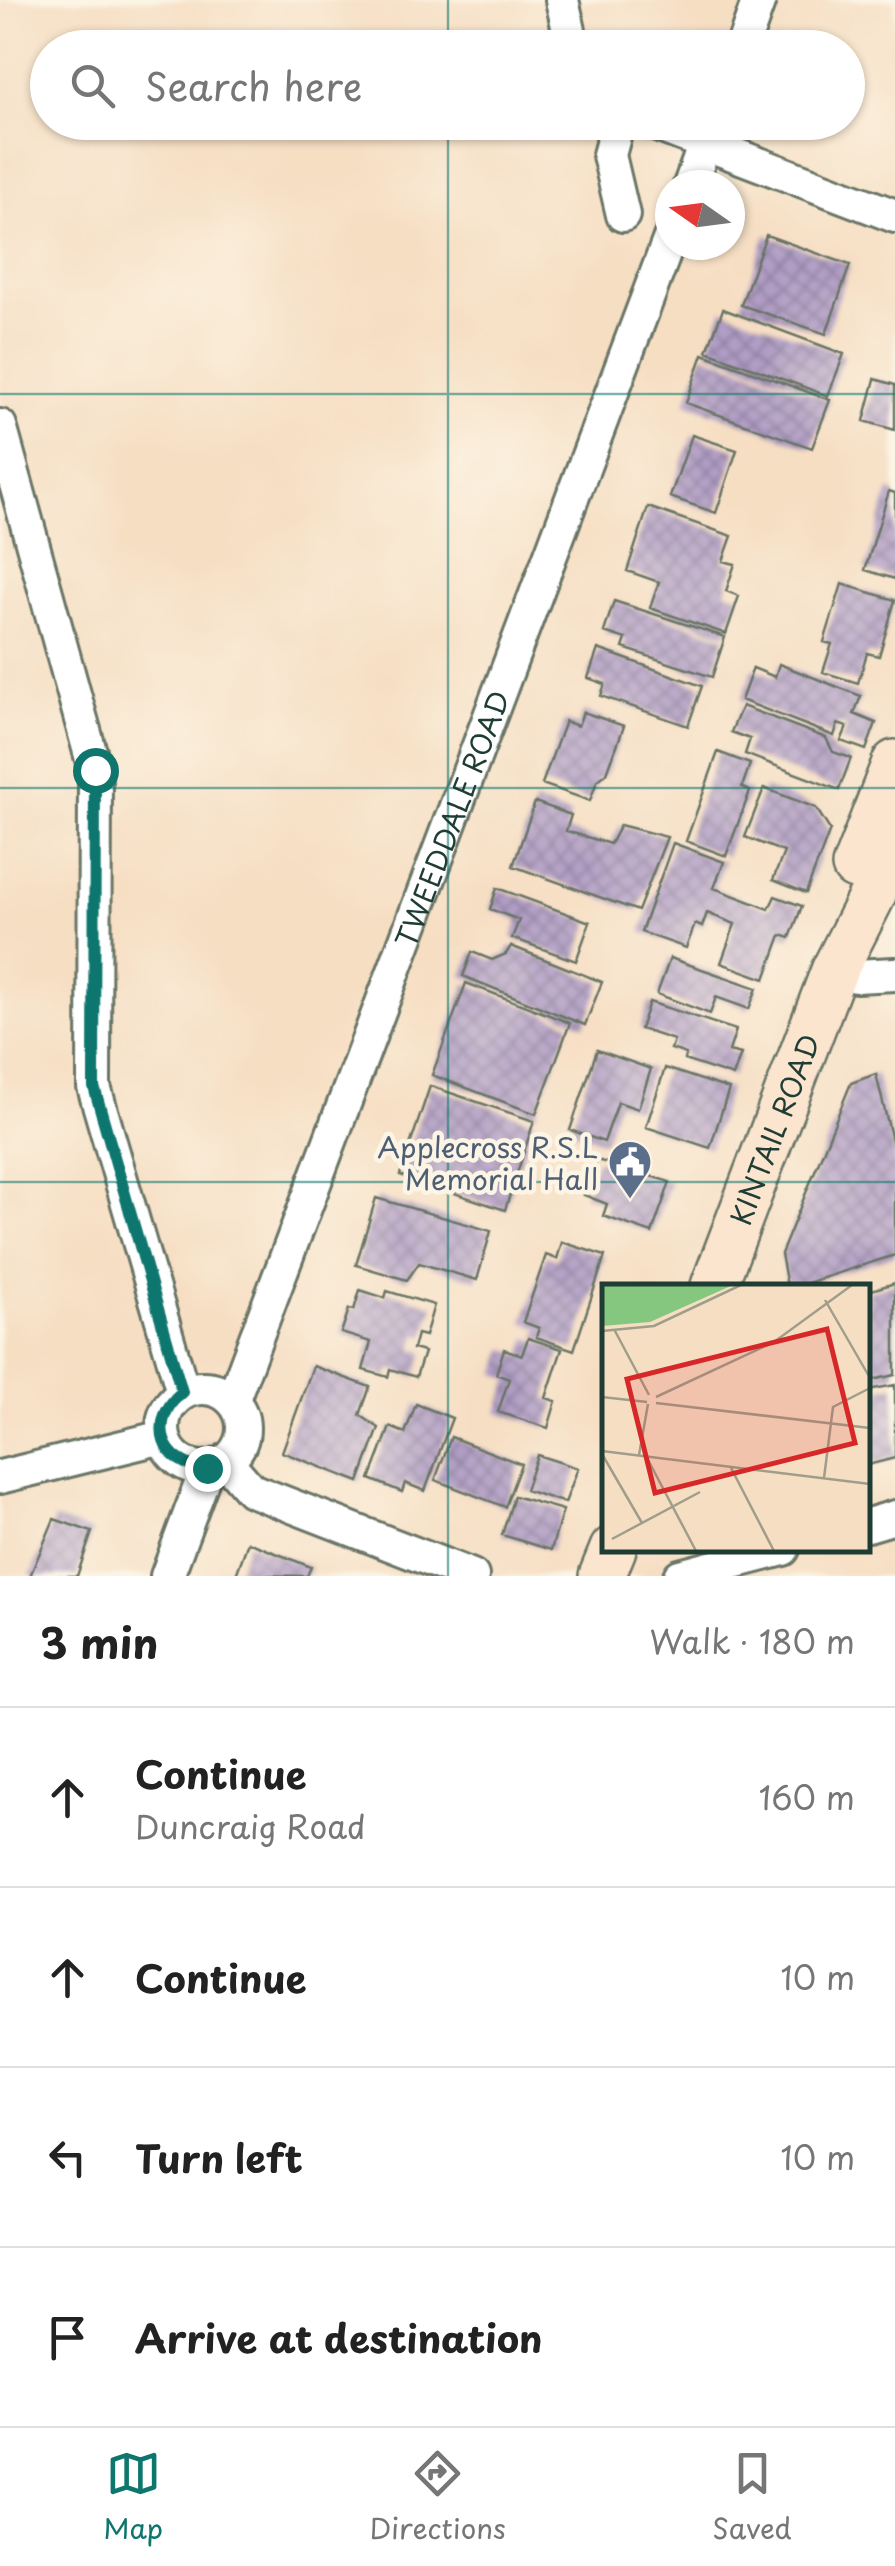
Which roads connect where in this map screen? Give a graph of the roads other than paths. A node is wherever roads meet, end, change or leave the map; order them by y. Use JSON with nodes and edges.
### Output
{"nodes":[{"id":1,"x":562,"y":0,"type":"edge"},
{"id":2,"x":760,"y":0,"type":"edge"},
{"id":3,"x":570,"y":30,"type":"edge"},
{"id":4,"x":749,"y":30,"type":"edge"},
{"id":5,"x":613,"y":140,"type":"edge"},
{"id":6,"x":707,"y":140,"type":"edge"},
{"id":7,"x":723,"y":140,"type":"edge"},
{"id":8,"x":696,"y":170,"type":"edge"},
{"id":9,"x":623,"y":215,"type":"dead end"},
{"id":10,"x":895,"y":216,"type":"edge"},
{"id":11,"x":662,"y":260,"type":"edge"},
{"id":12,"x":0,"y":426,"type":"edge"},
{"id":13,"x":895,"y":763,"type":"edge"},
{"id":14,"x":895,"y":836,"type":"edge"},
{"id":15,"x":834,"y":971,"type":"junction"},
{"id":16,"x":895,"y":974,"type":"edge"},
{"id":17,"x":715,"y":1284,"type":"edge"},
{"id":18,"x":182,"y":1392,"type":"junction"},
{"id":19,"x":232,"y":1400,"type":"junction"},
{"id":20,"x":163,"y":1436,"type":"junction"},
{"id":21,"x":217,"y":1464,"type":"junction"},
{"id":22,"x":0,"y":1477,"type":"edge"},
{"id":23,"x":895,"y":1517,"type":"edge"},
{"id":24,"x":870,"y":1524,"type":"edge"},
{"id":25,"x":611,"y":1551,"type":"edge"},
{"id":26,"x":772,"y":1551,"type":"edge"},
{"id":27,"x":167,"y":1576,"type":"edge"},
{"id":28,"x":472,"y":1576,"type":"edge"},
{"id":29,"x":603,"y":1576,"type":"edge"},
{"id":30,"x":680,"y":1576,"type":"edge"}],
"edges":[{"from":1,"to":3,"type":"street"},
{"from":2,"to":4,"type":"street"},
{"from":5,"to":9,"type":"street"},
{"from":6,"to":8,"type":"street"},
{"from":7,"to":10,"type":"street"},
{"from":11,"to":19,"type":"street","name":"TWEEDDALE ROAD"},
{"from":12,"to":18,"type":"street"},
{"from":13,"to":15,"type":"main road","name":"KINTAIL ROAD"},
{"from":14,"to":15,"type":"main road","name":"KINTAIL ROAD"},
{"from":15,"to":16,"type":"street"},
{"from":15,"to":17,"type":"main road","name":"KINTAIL ROAD"},
{"from":18,"to":19,"type":"street"},
{"from":18,"to":20,"type":"street"},
{"from":19,"to":21,"type":"street"},
{"from":20,"to":21,"type":"street"},
{"from":20,"to":22,"type":"street"},
{"from":21,"to":27,"type":"street"},
{"from":21,"to":28,"type":"street"},
{"from":23,"to":24,"type":"street"},
{"from":25,"to":29,"type":"main road"},
{"from":26,"to":30,"type":"street"}]}
